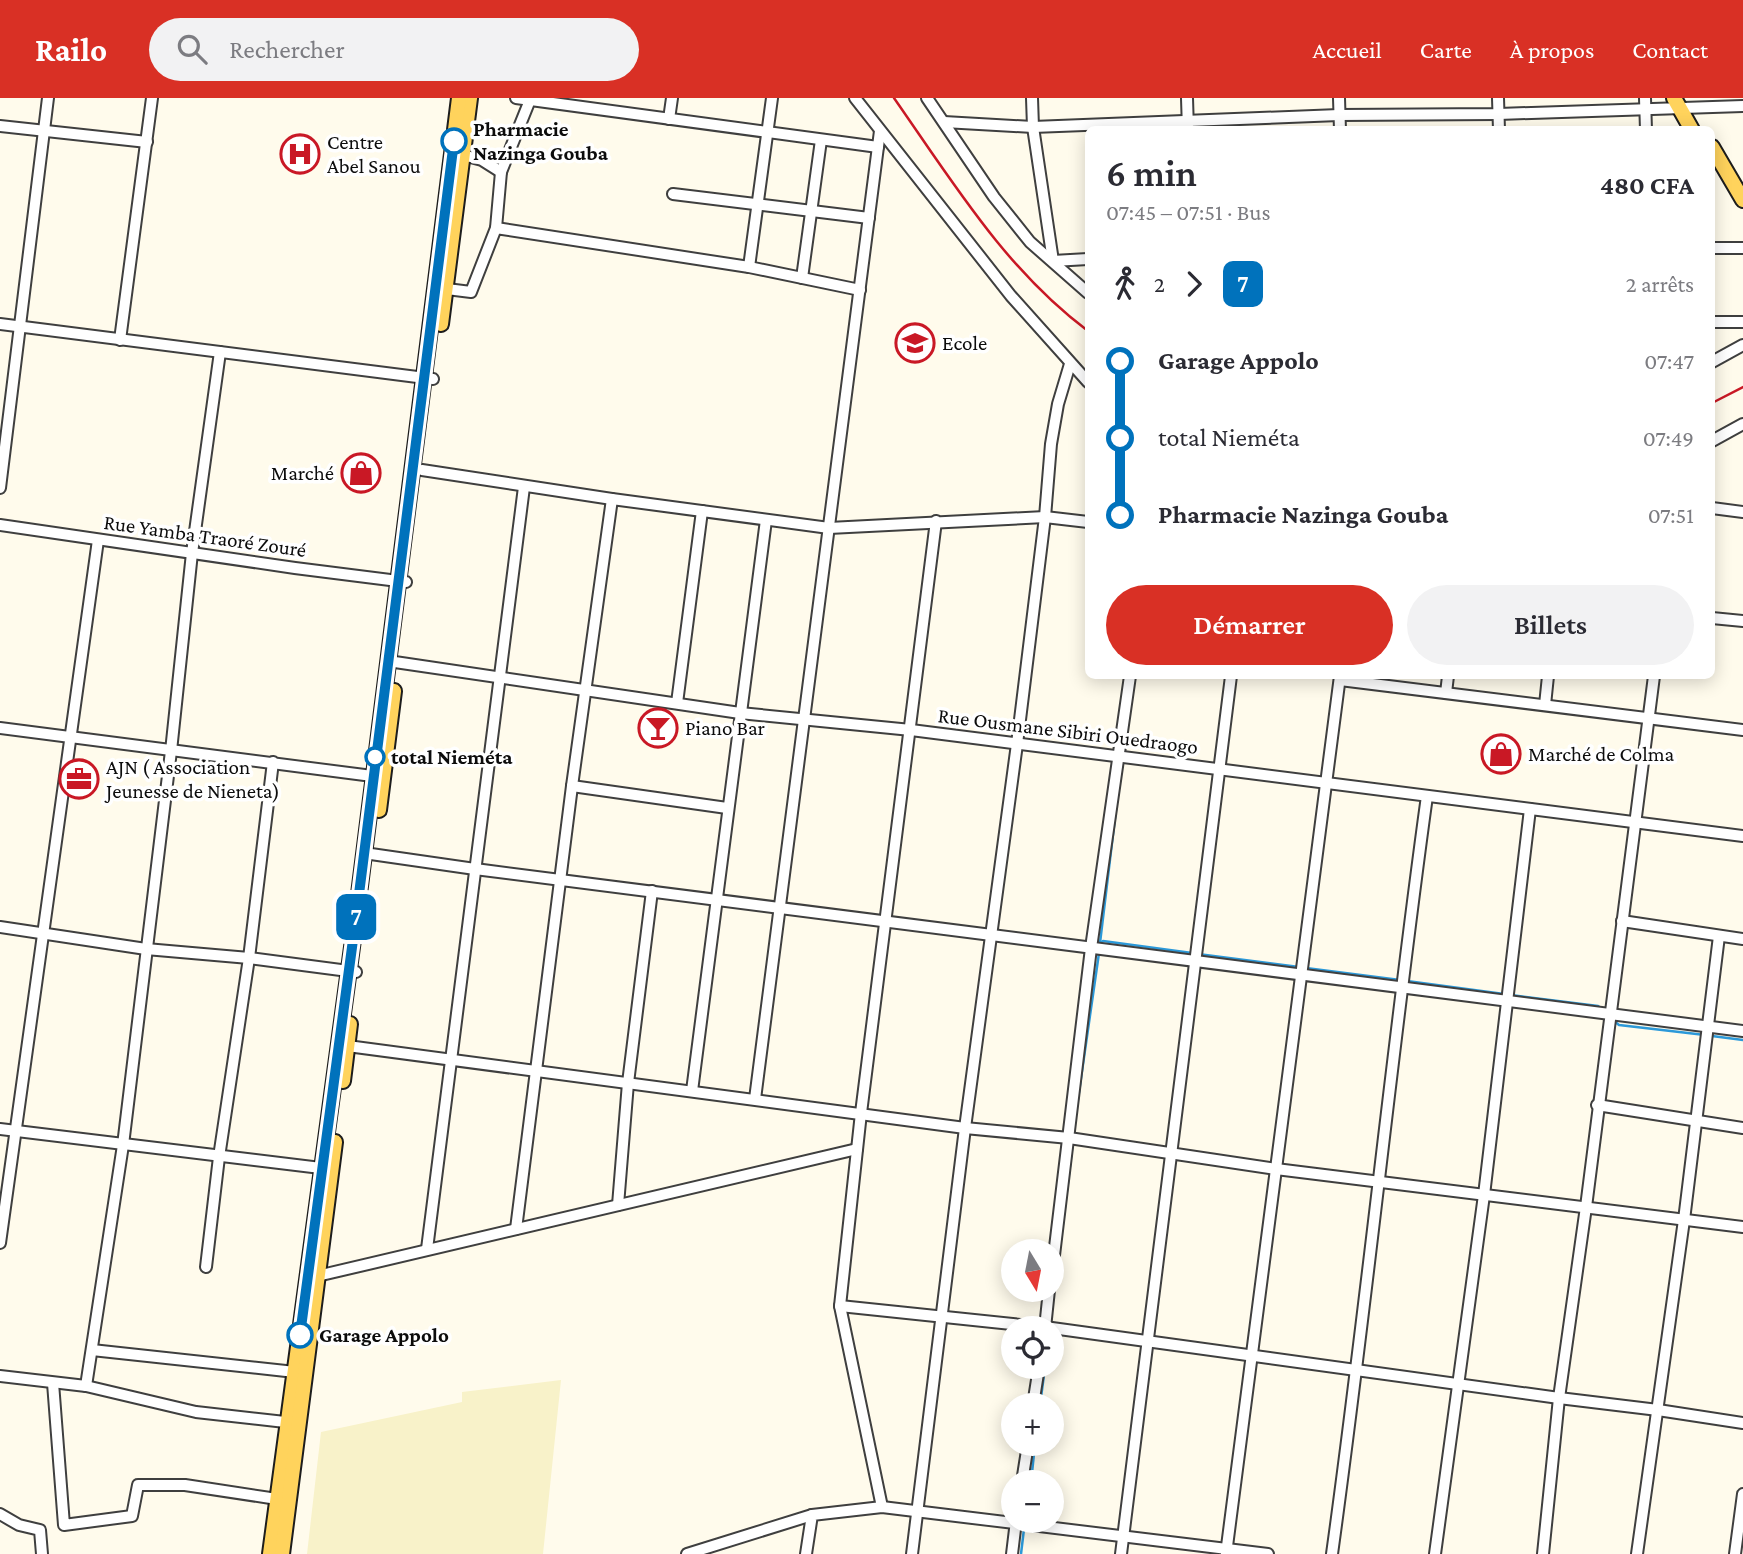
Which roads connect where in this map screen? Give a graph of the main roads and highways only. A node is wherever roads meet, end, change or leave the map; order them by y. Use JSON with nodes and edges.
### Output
{"nodes":[{"id":1,"x":459,"y":98,"type":"edge"},
{"id":2,"x":470,"y":98,"type":"edge"},
{"id":3,"x":1681,"y":103,"type":"edge"},
{"id":4,"x":1690,"y":126,"type":"edge"},
{"id":5,"x":1698,"y":126,"type":"edge"},
{"id":6,"x":1715,"y":152,"type":"edge"},
{"id":7,"x":458,"y":154,"type":"junction"},
{"id":8,"x":1715,"y":166,"type":"edge"},
{"id":9,"x":1743,"y":200,"type":"edge"},
{"id":10,"x":1743,"y":214,"type":"edge"},
{"id":11,"x":428,"y":378,"type":"junction"},
{"id":12,"x":402,"y":581,"type":"junction"},
{"id":13,"x":312,"y":1277,"type":"junction"},
{"id":14,"x":294,"y":1423,"type":"junction"},
{"id":15,"x":270,"y":1554,"type":"edge"},
{"id":16,"x":282,"y":1554,"type":"edge"}],
"edges":[{"from":1,"to":7,"type":"main road"},
{"from":2,"to":7,"type":"main road"},
{"from":3,"to":4,"type":"main road"},
{"from":3,"to":5,"type":"main road"},
{"from":6,"to":9,"type":"main road"},
{"from":7,"to":11,"type":"main road"},
{"from":8,"to":10,"type":"main road"},
{"from":11,"to":12,"type":"main road"},
{"from":11,"to":12,"type":"main road"},
{"from":12,"to":13,"type":"main road"},
{"from":13,"to":14,"type":"main road"},
{"from":13,"to":14,"type":"main road"},
{"from":14,"to":15,"type":"main road"},
{"from":14,"to":16,"type":"main road"}]}
